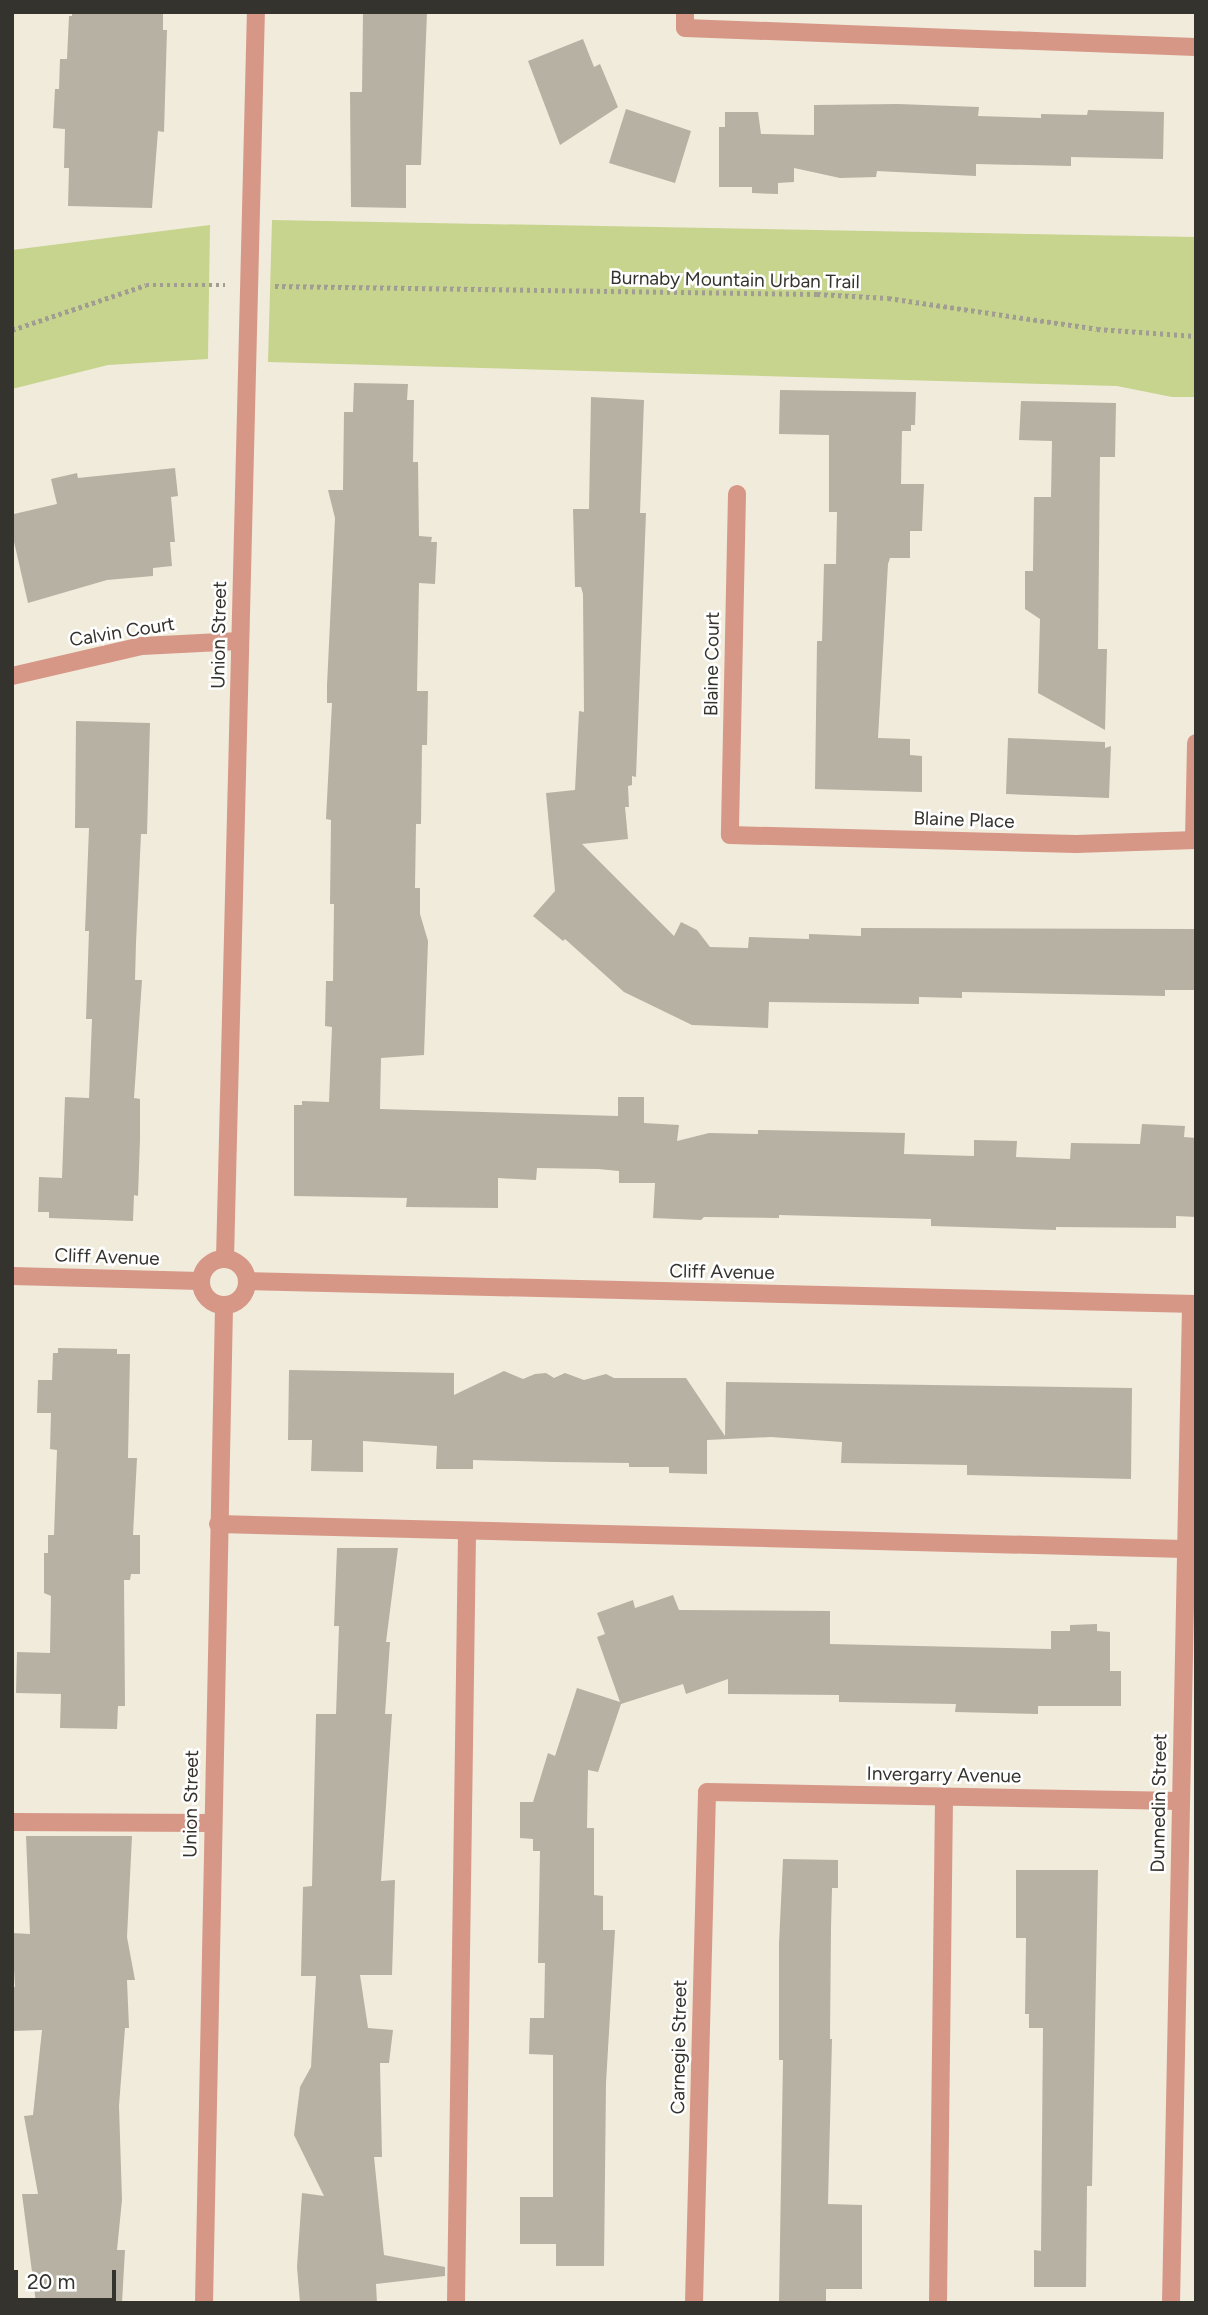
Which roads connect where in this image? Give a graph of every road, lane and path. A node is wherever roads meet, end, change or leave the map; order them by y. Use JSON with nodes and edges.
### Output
{"nodes":[{"id":1,"x":256,"y":12,"type":"edge"},
{"id":2,"x":685,"y":12,"type":"edge"},
{"id":3,"x":1196,"y":47,"type":"edge"},
{"id":4,"x":227,"y":285,"type":"dead end"},
{"id":5,"x":270,"y":286,"type":"dead end"},
{"id":6,"x":12,"y":330,"type":"edge"},
{"id":7,"x":1196,"y":336,"type":"edge"},
{"id":8,"x":737,"y":494,"type":"dead end"},
{"id":9,"x":240,"y":641,"type":"junction"},
{"id":10,"x":12,"y":676,"type":"edge"},
{"id":11,"x":1196,"y":743,"type":"edge"},
{"id":12,"x":730,"y":835,"type":"joint"},
{"id":13,"x":1195,"y":840,"type":"edge"},
{"id":14,"x":225,"y":1259,"type":"junction"},
{"id":15,"x":12,"y":1276,"type":"edge"},
{"id":16,"x":201,"y":1281,"type":"junction"},
{"id":17,"x":247,"y":1281,"type":"junction"},
{"id":18,"x":1194,"y":1304,"type":"edge"},
{"id":19,"x":224,"y":1305,"type":"junction"},
{"id":20,"x":218,"y":1524,"type":"junction"},
{"id":21,"x":467,"y":1532,"type":"junction"},
{"id":22,"x":1184,"y":1549,"type":"junction"},
{"id":23,"x":707,"y":1792,"type":"joint"},
{"id":24,"x":944,"y":1797,"type":"junction"},
{"id":25,"x":1180,"y":1801,"type":"junction"},
{"id":26,"x":12,"y":1822,"type":"edge"},
{"id":27,"x":211,"y":1823,"type":"junction"},
{"id":28,"x":204,"y":2303,"type":"edge"},
{"id":29,"x":456,"y":2303,"type":"edge"},
{"id":30,"x":694,"y":2303,"type":"edge"},
{"id":31,"x":938,"y":2303,"type":"edge"},
{"id":32,"x":1171,"y":2303,"type":"edge"}],
"edges":[{"from":1,"to":9,"type":"street","name":"Union Street"},
{"from":2,"to":3,"type":"street"},
{"from":4,"to":6,"type":"path"},
{"from":5,"to":7,"type":"path","name":"Burnaby Mountain Urban Trail"},
{"from":8,"to":12,"type":"street","name":"Blaine Court"},
{"from":9,"to":10,"type":"street","name":"Calvin Court"},
{"from":9,"to":14,"type":"street","name":"Union Street"},
{"from":11,"to":13,"type":"street"},
{"from":12,"to":13,"type":"street","name":"Blaine Place"},
{"from":14,"to":16,"type":"street"},
{"from":14,"to":17,"type":"street"},
{"from":15,"to":16,"type":"street","name":"Cliff Avenue"},
{"from":16,"to":19,"type":"street"},
{"from":17,"to":18,"type":"street","name":"Cliff Avenue"},
{"from":17,"to":19,"type":"street"},
{"from":18,"to":22,"type":"street","name":"Dunnedin Street"},
{"from":19,"to":20,"type":"street","name":"Union Street"},
{"from":20,"to":21,"type":"street"},
{"from":20,"to":27,"type":"street","name":"Union Street"},
{"from":21,"to":22,"type":"street"},
{"from":21,"to":29,"type":"street"},
{"from":22,"to":25,"type":"street","name":"Dunnedin Street"},
{"from":23,"to":24,"type":"street","name":"Invergarry Avenue"},
{"from":23,"to":30,"type":"street","name":"Carnegie Street"},
{"from":24,"to":25,"type":"street","name":"Invergarry Avenue"},
{"from":24,"to":31,"type":"street"},
{"from":25,"to":32,"type":"street","name":"Dunnedin Street"},
{"from":26,"to":27,"type":"street"},
{"from":27,"to":28,"type":"street","name":"Union Street"}]}
